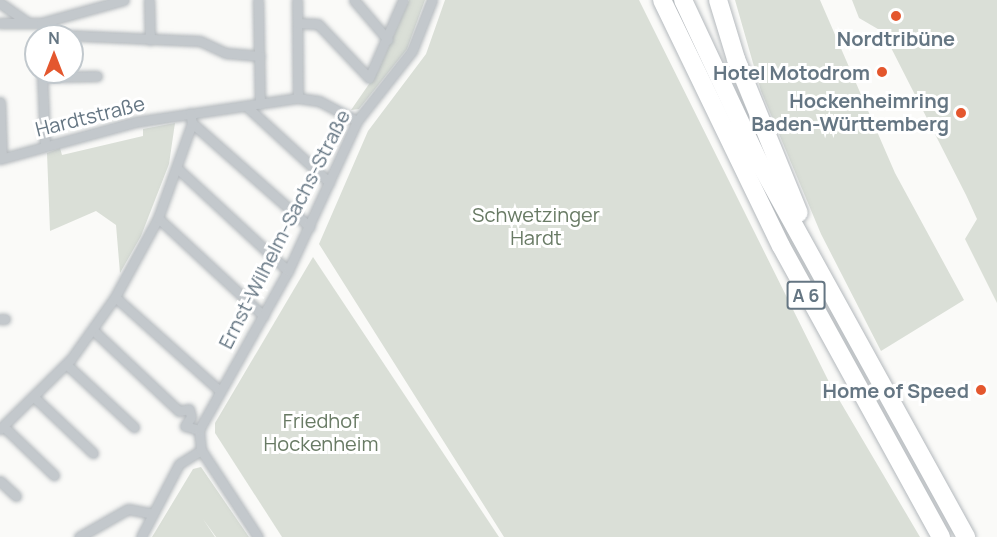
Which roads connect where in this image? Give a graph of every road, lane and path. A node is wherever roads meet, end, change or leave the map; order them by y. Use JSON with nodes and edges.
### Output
{"nodes":[{"id":1,"x":124,"y":0,"type":"edge"},
{"id":2,"x":149,"y":0,"type":"edge"},
{"id":3,"x":258,"y":0,"type":"edge"},
{"id":4,"x":297,"y":0,"type":"edge"},
{"id":5,"x":354,"y":0,"type":"edge"},
{"id":6,"x":403,"y":0,"type":"edge"},
{"id":7,"x":432,"y":0,"type":"edge"},
{"id":8,"x":662,"y":0,"type":"edge"},
{"id":9,"x":683,"y":0,"type":"edge"},
{"id":10,"x":718,"y":0,"type":"edge"},
{"id":11,"x":0,"y":3,"type":"edge"},
{"id":12,"x":29,"y":22,"type":"junction"},
{"id":13,"x":41,"y":22,"type":"junction"},
{"id":14,"x":0,"y":23,"type":"edge"},
{"id":15,"x":298,"y":23,"type":"junction"},
{"id":16,"x":150,"y":39,"type":"junction"},
{"id":17,"x":388,"y":40,"type":"junction"},
{"id":18,"x":260,"y":56,"type":"junction"},
{"id":19,"x":84,"y":76,"type":"edge"},
{"id":20,"x":98,"y":76,"type":"dead end"},
{"id":21,"x":42,"y":84,"type":"edge"},
{"id":22,"x":298,"y":98,"type":"junction"},
{"id":23,"x":0,"y":102,"type":"edge"},
{"id":24,"x":260,"y":104,"type":"junction"},
{"id":25,"x":246,"y":106,"type":"junction"},
{"id":26,"x":191,"y":118,"type":"junction"},
{"id":27,"x":357,"y":121,"type":"junction"},
{"id":28,"x":45,"y":144,"type":"junction"},
{"id":29,"x":1,"y":158,"type":"edge"},
{"id":30,"x":178,"y":169,"type":"junction"},
{"id":31,"x":329,"y":182,"type":"junction"},
{"id":32,"x":158,"y":218,"type":"junction"},
{"id":33,"x":310,"y":227,"type":"junction"},
{"id":34,"x":288,"y":271,"type":"junction"},
{"id":35,"x":825,"y":285,"type":"junction"},
{"id":36,"x":115,"y":297,"type":"junction"},
{"id":37,"x":264,"y":316,"type":"junction"},
{"id":38,"x":94,"y":331,"type":"junction"},
{"id":39,"x":66,"y":364,"type":"junction"},
{"id":40,"x":220,"y":391,"type":"junction"},
{"id":41,"x":35,"y":398,"type":"junction"},
{"id":42,"x":134,"y":427,"type":"dead end"},
{"id":43,"x":2,"y":428,"type":"edge"},
{"id":44,"x":199,"y":430,"type":"junction"},
{"id":45,"x":201,"y":450,"type":"junction"},
{"id":46,"x":93,"y":453,"type":"dead end"},
{"id":47,"x":54,"y":475,"type":"dead end"},
{"id":48,"x":0,"y":481,"type":"edge"},
{"id":49,"x":16,"y":496,"type":"dead end"},
{"id":50,"x":153,"y":514,"type":"junction"},
{"id":51,"x":79,"y":537,"type":"edge"},
{"id":52,"x":141,"y":537,"type":"edge"},
{"id":53,"x":258,"y":537,"type":"edge"},
{"id":54,"x":941,"y":537,"type":"edge"},
{"id":55,"x":966,"y":537,"type":"edge"}],
"edges":[{"from":1,"to":13,"type":"street"},
{"from":2,"to":16,"type":"street"},
{"from":3,"to":18,"type":"street"},
{"from":4,"to":15,"type":"street"},
{"from":5,"to":17,"type":"street"},
{"from":6,"to":17,"type":"street"},
{"from":7,"to":27,"type":"street","name":"Ernst-Wilhelm-Sachs-Straße"},
{"from":8,"to":54,"type":"highway","number":"A 6"},
{"from":9,"to":35,"type":"highway","number":"A 6"},
{"from":10,"to":35,"type":"highway"},
{"from":11,"to":12,"type":"street"},
{"from":12,"to":13,"type":"street"},
{"from":12,"to":14,"type":"street"},
{"from":13,"to":16,"type":"street"},
{"from":15,"to":17,"type":"street"},
{"from":15,"to":22,"type":"street"},
{"from":16,"to":18,"type":"street"},
{"from":18,"to":24,"type":"street"},
{"from":19,"to":20,"type":"street"},
{"from":21,"to":28,"type":"street"},
{"from":22,"to":24,"type":"street","name":"Hardtstraße"},
{"from":22,"to":27,"type":"street"},
{"from":23,"to":29,"type":"street"},
{"from":24,"to":25,"type":"street","name":"Hardtstraße"},
{"from":25,"to":26,"type":"street","name":"Hardtstraße"},
{"from":25,"to":31,"type":"street"},
{"from":26,"to":28,"type":"street","name":"Hardtstraße"},
{"from":26,"to":30,"type":"street"},
{"from":26,"to":33,"type":"street"},
{"from":27,"to":31,"type":"street","name":"Ernst-Wilhelm-Sachs-Straße"},
{"from":28,"to":29,"type":"street","name":"Hardtstraße"},
{"from":30,"to":32,"type":"street"},
{"from":30,"to":34,"type":"street"},
{"from":31,"to":33,"type":"street","name":"Ernst-Wilhelm-Sachs-Straße"},
{"from":32,"to":36,"type":"street"},
{"from":32,"to":37,"type":"street"},
{"from":33,"to":34,"type":"street","name":"Ernst-Wilhelm-Sachs-Straße"},
{"from":34,"to":37,"type":"street","name":"Ernst-Wilhelm-Sachs-Straße"},
{"from":35,"to":55,"type":"highway","number":"A 6"},
{"from":36,"to":38,"type":"street"},
{"from":36,"to":40,"type":"street"},
{"from":37,"to":40,"type":"street","name":"Ernst-Wilhelm-Sachs-Straße"},
{"from":38,"to":39,"type":"street"},
{"from":38,"to":44,"type":"street"},
{"from":39,"to":41,"type":"street"},
{"from":39,"to":42,"type":"street"},
{"from":40,"to":44,"type":"street","name":"Ernst-Wilhelm-Sachs-Straße"},
{"from":41,"to":43,"type":"street"},
{"from":41,"to":46,"type":"street"},
{"from":43,"to":47,"type":"street"},
{"from":44,"to":45,"type":"street"},
{"from":45,"to":50,"type":"street"},
{"from":45,"to":53,"type":"street"},
{"from":48,"to":49,"type":"street"},
{"from":50,"to":51,"type":"street"},
{"from":50,"to":52,"type":"street"}]}
